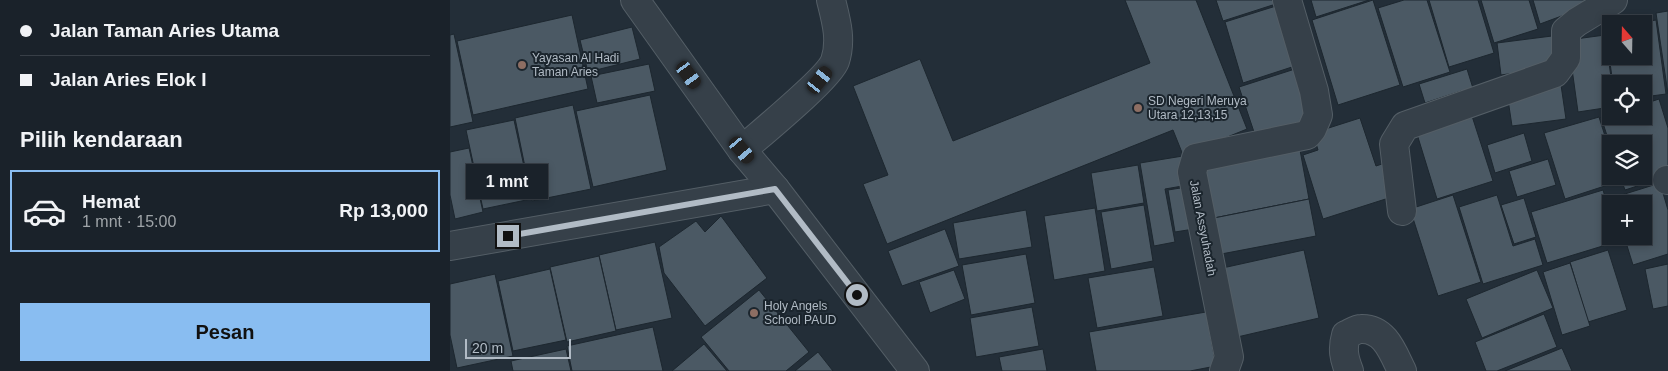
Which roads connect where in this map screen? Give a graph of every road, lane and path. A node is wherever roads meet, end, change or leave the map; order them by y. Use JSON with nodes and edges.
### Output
{"nodes":[{"id":1,"x":635,"y":0,"type":"edge"},
{"id":2,"x":831,"y":0,"type":"edge"},
{"id":3,"x":1287,"y":0,"type":"edge"},
{"id":4,"x":1613,"y":0,"type":"edge"},
{"id":5,"x":742,"y":150,"type":"junction"},
{"id":6,"x":775,"y":189,"type":"junction"},
{"id":7,"x":1402,"y":211,"type":"dead end"},
{"id":8,"x":450,"y":246,"type":"edge"},
{"id":9,"x":916,"y":371,"type":"edge"},
{"id":10,"x":1224,"y":371,"type":"edge"},
{"id":11,"x":1349,"y":371,"type":"edge"},
{"id":12,"x":1402,"y":371,"type":"edge"}],
"edges":[{"from":1,"to":5,"type":"street"},
{"from":2,"to":5,"type":"street"},
{"from":3,"to":10,"type":"street","name":"Jalan Assyuhadah"},
{"from":4,"to":7,"type":"street"},
{"from":5,"to":6,"type":"street"},
{"from":6,"to":8,"type":"street"},
{"from":6,"to":9,"type":"street"},
{"from":11,"to":12,"type":"street"}]}
